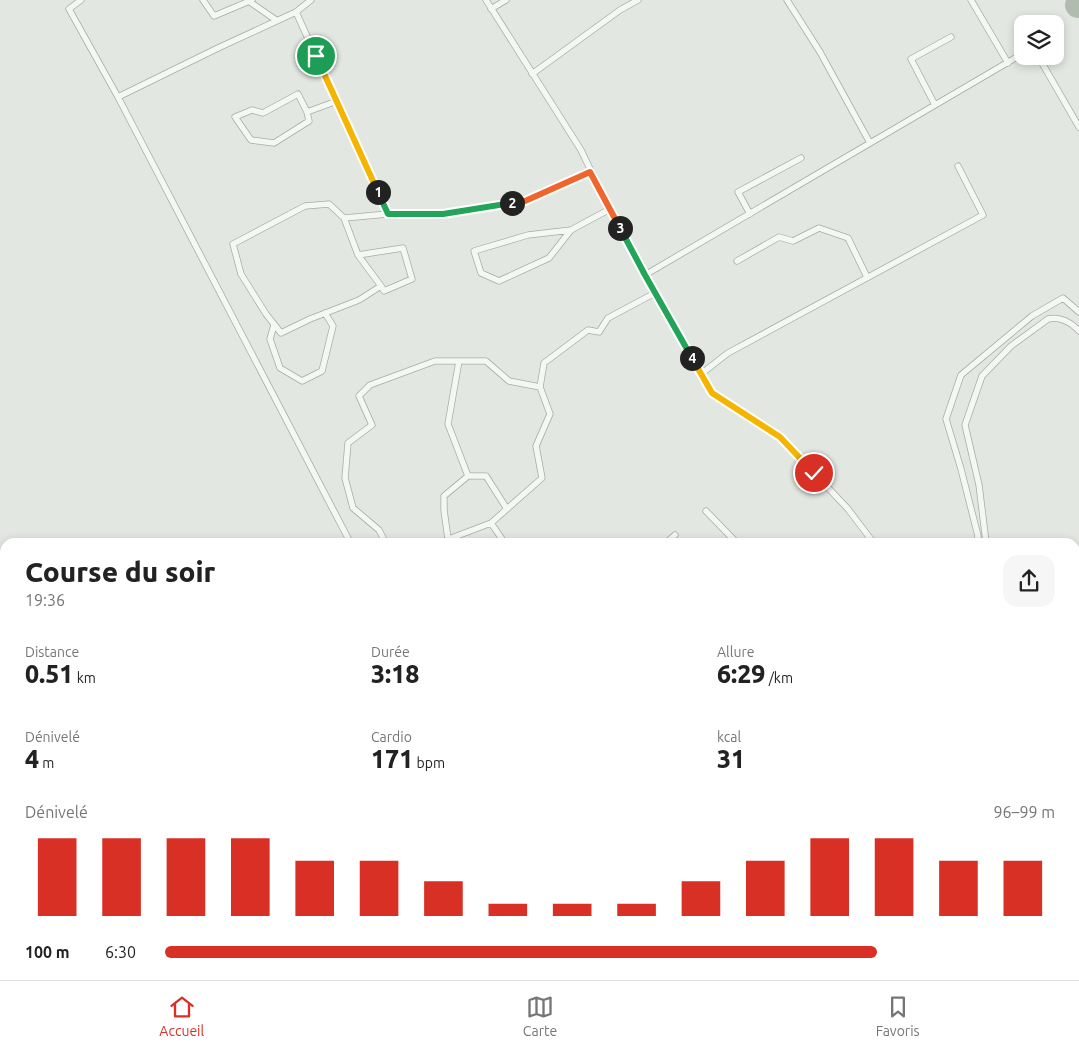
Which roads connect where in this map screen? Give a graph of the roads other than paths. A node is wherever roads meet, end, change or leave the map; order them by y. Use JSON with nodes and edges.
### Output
{"nodes":[{"id":1,"x":81,"y":0,"type":"edge"},
{"id":2,"x":203,"y":0,"type":"edge"},
{"id":3,"x":311,"y":0,"type":"edge"},
{"id":4,"x":486,"y":0,"type":"edge"},
{"id":5,"x":506,"y":0,"type":"edge"},
{"id":6,"x":638,"y":0,"type":"edge"},
{"id":7,"x":787,"y":0,"type":"edge"},
{"id":8,"x":971,"y":0,"type":"edge"},
{"id":9,"x":251,"y":1,"type":"edge"},
{"id":10,"x":491,"y":9,"type":"junction"},
{"id":11,"x":296,"y":12,"type":"junction"},
{"id":12,"x":276,"y":20,"type":"junction"},
{"id":13,"x":951,"y":37,"type":"dead end"},
{"id":14,"x":1014,"y":59,"type":"edge"},
{"id":15,"x":1008,"y":63,"type":"junction"},
{"id":16,"x":1043,"y":65,"type":"edge"},
{"id":17,"x":532,"y":74,"type":"junction"},
{"id":18,"x":118,"y":97,"type":"junction"},
{"id":19,"x":337,"y":101,"type":"junction"},
{"id":20,"x":935,"y":105,"type":"junction"},
{"id":21,"x":307,"y":112,"type":"junction"},
{"id":22,"x":1079,"y":127,"type":"edge"},
{"id":23,"x":870,"y":143,"type":"junction"},
{"id":24,"x":801,"y":158,"type":"dead end"},
{"id":25,"x":958,"y":166,"type":"dead end"},
{"id":26,"x":590,"y":172,"type":"junction"},
{"id":27,"x":610,"y":209,"type":"junction"},
{"id":28,"x":388,"y":214,"type":"junction"},
{"id":29,"x":750,"y":214,"type":"junction"},
{"id":30,"x":344,"y":218,"type":"junction"},
{"id":31,"x":571,"y":230,"type":"junction"},
{"id":32,"x":358,"y":255,"type":"junction"},
{"id":33,"x":737,"y":261,"type":"dead end"},
{"id":34,"x":645,"y":275,"type":"junction"},
{"id":35,"x":867,"y":277,"type":"junction"},
{"id":36,"x":381,"y":286,"type":"junction"},
{"id":37,"x":655,"y":293,"type":"junction"},
{"id":38,"x":1079,"y":312,"type":"edge"},
{"id":39,"x":326,"y":313,"type":"junction"},
{"id":40,"x":274,"y":325,"type":"junction"},
{"id":41,"x":1079,"y":331,"type":"edge"},
{"id":42,"x":459,"y":361,"type":"junction"},
{"id":43,"x":701,"y":374,"type":"junction"},
{"id":44,"x":540,"y":387,"type":"junction"},
{"id":45,"x":468,"y":476,"type":"junction"},
{"id":46,"x":507,"y":509,"type":"junction"},
{"id":47,"x":706,"y":511,"type":"dead end"},
{"id":48,"x":491,"y":523,"type":"junction"},
{"id":49,"x":675,"y":535,"type":"dead end"},
{"id":50,"x":348,"y":538,"type":"edge"},
{"id":51,"x":383,"y":538,"type":"edge"},
{"id":52,"x":448,"y":538,"type":"edge"},
{"id":53,"x":451,"y":538,"type":"edge"},
{"id":54,"x":501,"y":538,"type":"edge"},
{"id":55,"x":672,"y":538,"type":"edge"},
{"id":56,"x":732,"y":538,"type":"edge"},
{"id":57,"x":870,"y":538,"type":"edge"},
{"id":58,"x":978,"y":538,"type":"edge"},
{"id":59,"x":986,"y":538,"type":"edge"}],
"edges":[{"from":1,"to":18,"type":"lane"},
{"from":2,"to":9,"type":"lane"},
{"from":3,"to":11,"type":"lane"},
{"from":4,"to":10,"type":"lane"},
{"from":5,"to":10,"type":"lane"},
{"from":6,"to":17,"type":"lane"},
{"from":7,"to":23,"type":"lane"},
{"from":8,"to":15,"type":"lane"},
{"from":9,"to":12,"type":"lane"},
{"from":10,"to":17,"type":"lane"},
{"from":11,"to":12,"type":"lane"},
{"from":11,"to":19,"type":"lane"},
{"from":12,"to":18,"type":"lane"},
{"from":13,"to":20,"type":"lane"},
{"from":14,"to":15,"type":"lane"},
{"from":15,"to":20,"type":"lane"},
{"from":16,"to":22,"type":"lane"},
{"from":17,"to":26,"type":"lane"},
{"from":18,"to":50,"type":"lane"},
{"from":19,"to":21,"type":"lane"},
{"from":19,"to":28,"type":"lane"},
{"from":20,"to":23,"type":"lane"},
{"from":21,"to":21,"type":"lane"},
{"from":23,"to":29,"type":"lane"},
{"from":24,"to":29,"type":"lane"},
{"from":25,"to":35,"type":"lane"},
{"from":26,"to":27,"type":"lane"},
{"from":26,"to":28,"type":"lane"},
{"from":27,"to":31,"type":"lane"},
{"from":27,"to":34,"type":"lane"},
{"from":28,"to":30,"type":"lane"},
{"from":29,"to":34,"type":"lane"},
{"from":30,"to":32,"type":"lane"},
{"from":30,"to":40,"type":"lane"},
{"from":31,"to":31,"type":"lane"},
{"from":32,"to":36,"type":"lane"},
{"from":32,"to":36,"type":"lane"},
{"from":33,"to":35,"type":"lane"},
{"from":34,"to":37,"type":"lane"},
{"from":35,"to":43,"type":"lane"},
{"from":36,"to":39,"type":"lane"},
{"from":37,"to":43,"type":"lane"},
{"from":37,"to":44,"type":"lane"},
{"from":38,"to":58,"type":"lane"},
{"from":39,"to":40,"type":"lane"},
{"from":39,"to":40,"type":"lane"},
{"from":41,"to":59,"type":"lane"},
{"from":42,"to":44,"type":"lane"},
{"from":42,"to":45,"type":"lane"},
{"from":42,"to":51,"type":"lane"},
{"from":43,"to":57,"type":"lane"},
{"from":44,"to":46,"type":"lane"},
{"from":45,"to":46,"type":"lane"},
{"from":45,"to":52,"type":"lane"},
{"from":46,"to":48,"type":"lane"},
{"from":47,"to":56,"type":"lane"},
{"from":48,"to":53,"type":"lane"},
{"from":48,"to":54,"type":"lane"},
{"from":49,"to":55,"type":"lane"}]}
